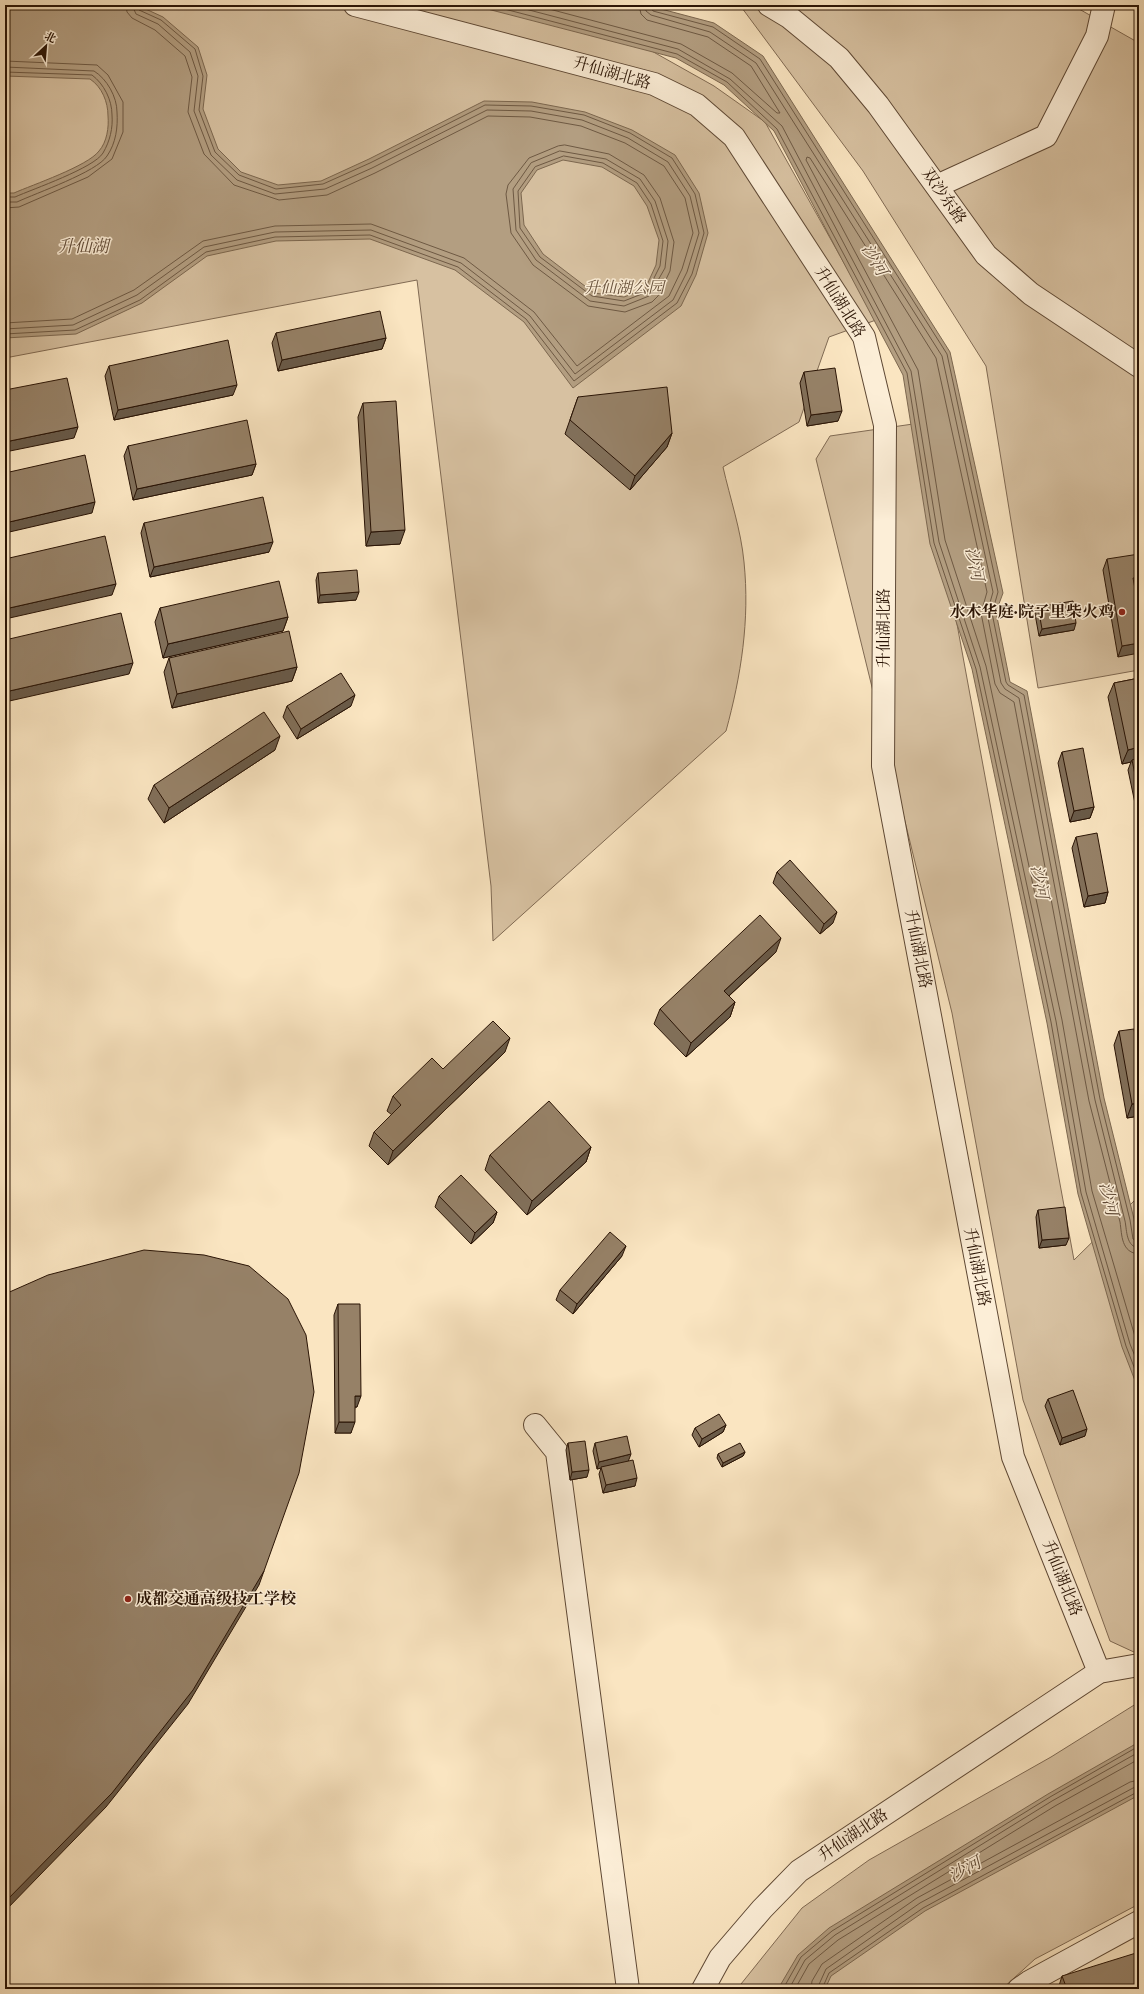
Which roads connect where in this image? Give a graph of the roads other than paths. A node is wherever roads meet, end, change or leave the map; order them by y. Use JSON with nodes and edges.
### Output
{"nodes":[{"id":1,"x":355,"y":5,"type":"edge"},
{"id":2,"x":769,"y":5,"type":"edge"},
{"id":3,"x":1104,"y":5,"type":"edge"},
{"id":4,"x":937,"y":186,"type":"junction"},
{"id":5,"x":1139,"y":366,"type":"edge"},
{"id":6,"x":535,"y":1425,"type":"dead end"},
{"id":7,"x":1139,"y":1665,"type":"edge"},
{"id":8,"x":1099,"y":1672,"type":"junction"},
{"id":9,"x":1139,"y":1922,"type":"edge"},
{"id":10,"x":628,"y":1989,"type":"edge"},
{"id":11,"x":703,"y":1989,"type":"edge"},
{"id":12,"x":1019,"y":1989,"type":"edge"}],
"edges":[{"from":1,"to":8,"type":"street","name":"升仙湖北路"},
{"from":2,"to":4,"type":"street","name":"双沙东路"},
{"from":3,"to":4,"type":"street"},
{"from":4,"to":5,"type":"street","name":"双沙东路"},
{"from":6,"to":10,"type":"street"},
{"from":7,"to":8,"type":"street"},
{"from":8,"to":11,"type":"street","name":"升仙湖北路"},
{"from":9,"to":12,"type":"street"}]}
